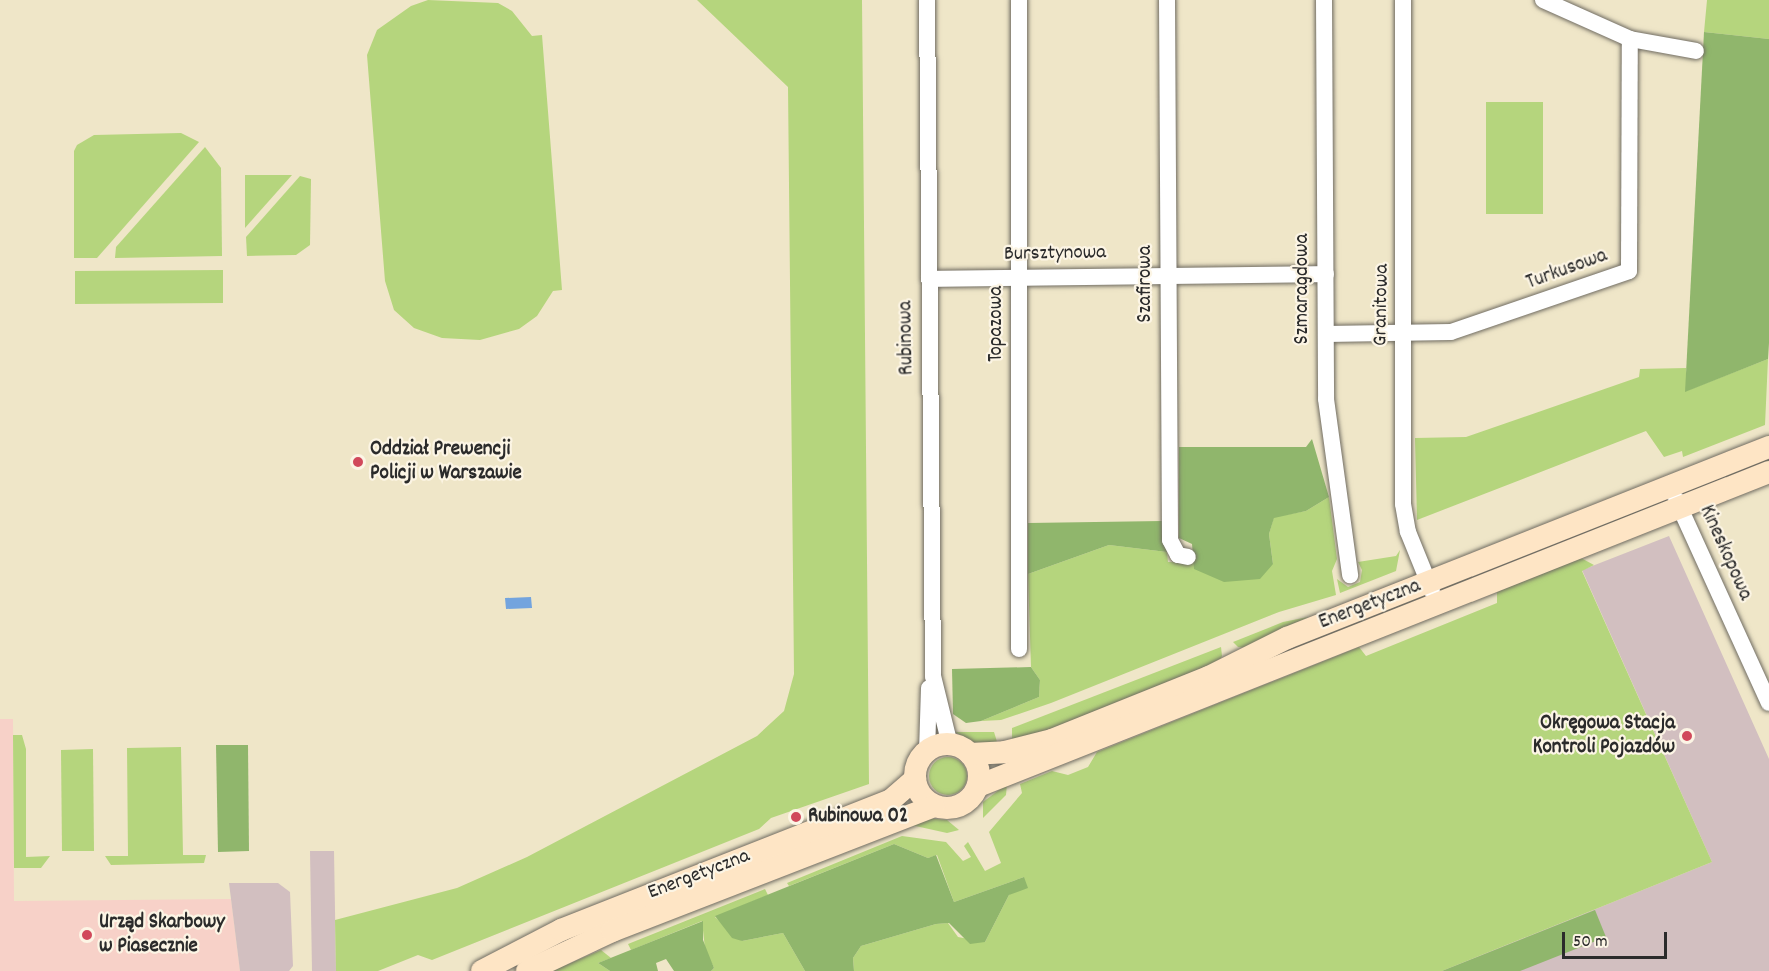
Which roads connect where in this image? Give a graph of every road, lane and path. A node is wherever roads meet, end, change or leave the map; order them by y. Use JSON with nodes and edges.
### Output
{"nodes":[{"id":1,"x":927,"y":0,"type":"edge"},
{"id":2,"x":1019,"y":0,"type":"edge"},
{"id":3,"x":1167,"y":0,"type":"edge"},
{"id":4,"x":1324,"y":0,"type":"edge"},
{"id":5,"x":1403,"y":0,"type":"edge"},
{"id":6,"x":1543,"y":0,"type":"edge"},
{"id":7,"x":1630,"y":39,"type":"junction"},
{"id":8,"x":1696,"y":51,"type":"dead end"},
{"id":9,"x":1169,"y":274,"type":"junction"},
{"id":10,"x":1326,"y":274,"type":"junction"},
{"id":11,"x":1020,"y":278,"type":"junction"},
{"id":12,"x":929,"y":279,"type":"junction"},
{"id":13,"x":1404,"y":333,"type":"junction"},
{"id":14,"x":1326,"y":334,"type":"junction"},
{"id":15,"x":1769,"y":447,"type":"edge"},
{"id":16,"x":1769,"y":472,"type":"edge"},
{"id":17,"x":1671,"y":486,"type":"junction"},
{"id":18,"x":1680,"y":507,"type":"junction"},
{"id":19,"x":1188,"y":557,"type":"dead end"},
{"id":20,"x":1350,"y":575,"type":"dead end"},
{"id":21,"x":1429,"y":582,"type":"junction"},
{"id":22,"x":1438,"y":604,"type":"junction"},
{"id":23,"x":1019,"y":649,"type":"dead end"},
{"id":24,"x":933,"y":676,"type":"junction"},
{"id":25,"x":1769,"y":702,"type":"edge"},
{"id":26,"x":960,"y":749,"type":"junction"},
{"id":27,"x":927,"y":752,"type":"junction"},
{"id":28,"x":915,"y":779,"type":"junction"},
{"id":29,"x":978,"y":786,"type":"junction"},
{"id":30,"x":934,"y":806,"type":"junction"},
{"id":31,"x":482,"y":971,"type":"edge"},
{"id":32,"x":527,"y":971,"type":"edge"}],
"edges":[{"from":1,"to":12,"type":"street","name":"Rubinowa"},
{"from":2,"to":11,"type":"street","name":"Topazowa"},
{"from":3,"to":9,"type":"street","name":"Szafirowa"},
{"from":4,"to":10,"type":"street","name":"Szmaragdowa"},
{"from":5,"to":13,"type":"street","name":"Granitowa"},
{"from":6,"to":7,"type":"street"},
{"from":7,"to":8,"type":"street"},
{"from":7,"to":13,"type":"street","name":"Turkusowa"},
{"from":9,"to":10,"type":"street","name":"Bursztynowa"},
{"from":9,"to":11,"type":"street","name":"Bursztynowa"},
{"from":9,"to":19,"type":"street","name":"Szafirowa"},
{"from":10,"to":14,"type":"street","name":"Szmaragdowa"},
{"from":11,"to":12,"type":"street","name":"Bursztynowa"},
{"from":11,"to":23,"type":"street","name":"Topazowa"},
{"from":12,"to":24,"type":"street","name":"Rubinowa"},
{"from":13,"to":14,"type":"street","name":"Turkusowa"},
{"from":13,"to":21,"type":"street","name":"Granitowa"},
{"from":14,"to":20,"type":"street","name":"Szmaragdowa"},
{"from":15,"to":17,"type":"street","name":"Energetyczna"},
{"from":16,"to":18,"type":"street","name":"Energetyczna"},
{"from":17,"to":18,"type":"street","name":"Kineskopowa"},
{"from":17,"to":21,"type":"street","name":"Energetyczna"},
{"from":18,"to":22,"type":"street","name":"Energetyczna"},
{"from":18,"to":25,"type":"street","name":"Kineskopowa"},
{"from":21,"to":22,"type":"street","name":"Granitowa"},
{"from":21,"to":26,"type":"street","name":"Energetyczna"},
{"from":22,"to":29,"type":"street","name":"Energetyczna"},
{"from":24,"to":26,"type":"street","name":"Rubinowa"},
{"from":24,"to":27,"type":"street","name":"Rubinowa"},
{"from":26,"to":27,"type":"street","name":"Energetyczna"},
{"from":26,"to":29,"type":"street"},
{"from":27,"to":28,"type":"street","name":"Energetyczna"},
{"from":28,"to":30,"type":"street"},
{"from":28,"to":31,"type":"street","name":"Energetyczna"},
{"from":29,"to":30,"type":"street","name":"Energetyczna"},
{"from":30,"to":32,"type":"street","name":"Energetyczna"}]}
